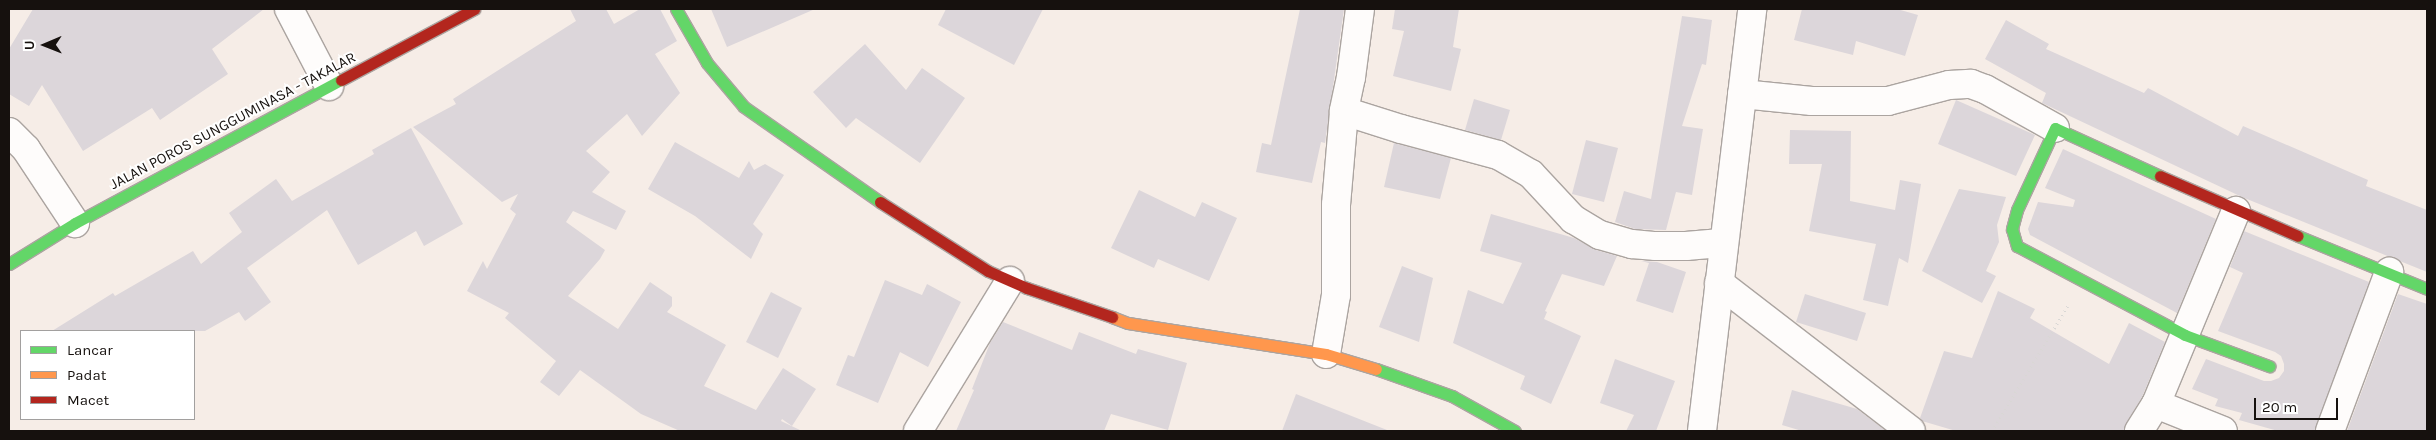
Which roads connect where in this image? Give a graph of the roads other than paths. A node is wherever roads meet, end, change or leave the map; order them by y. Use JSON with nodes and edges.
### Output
{"nodes":[{"id":1,"x":289,"y":9,"type":"edge"},
{"id":2,"x":474,"y":9,"type":"edge"},
{"id":3,"x":676,"y":9,"type":"edge"},
{"id":4,"x":1360,"y":9,"type":"edge"},
{"id":5,"x":1752,"y":9,"type":"edge"},
{"id":6,"x":329,"y":86,"type":"junction"},
{"id":7,"x":1742,"y":94,"type":"junction"},
{"id":8,"x":1344,"y":110,"type":"junction"},
{"id":9,"x":2055,"y":128,"type":"junction"},
{"id":10,"x":9,"y":132,"type":"edge"},
{"id":11,"x":2236,"y":211,"type":"junction"},
{"id":12,"x":75,"y":223,"type":"junction"},
{"id":13,"x":1724,"y":242,"type":"junction"},
{"id":14,"x":9,"y":264,"type":"edge"},
{"id":15,"x":2389,"y":272,"type":"junction"},
{"id":16,"x":1010,"y":281,"type":"junction"},
{"id":17,"x":1719,"y":283,"type":"junction"},
{"id":18,"x":2427,"y":289,"type":"edge"},
{"id":19,"x":2185,"y":335,"type":"junction"},
{"id":20,"x":1326,"y":354,"type":"junction"},
{"id":21,"x":2269,"y":366,"type":"dead end"},
{"id":22,"x":2156,"y":404,"type":"junction"},
{"id":23,"x":918,"y":431,"type":"edge"},
{"id":24,"x":1515,"y":431,"type":"edge"},
{"id":25,"x":1702,"y":431,"type":"edge"},
{"id":26,"x":1911,"y":431,"type":"edge"},
{"id":27,"x":2138,"y":431,"type":"edge"},
{"id":28,"x":2222,"y":431,"type":"edge"},
{"id":29,"x":2330,"y":431,"type":"edge"}],
"edges":[{"from":1,"to":6,"type":"street"},
{"from":2,"to":6,"type":"main road","name":"JALAN POROS SUNGGUMINASA - TAKALAR"},
{"from":3,"to":16,"type":"main road"},
{"from":4,"to":8,"type":"street"},
{"from":5,"to":7,"type":"street"},
{"from":6,"to":12,"type":"main road","name":"JALAN POROS SUNGGUMINASA - TAKALAR"},
{"from":7,"to":9,"type":"street"},
{"from":7,"to":13,"type":"street"},
{"from":8,"to":13,"type":"street"},
{"from":8,"to":20,"type":"street"},
{"from":9,"to":11,"type":"main road"},
{"from":9,"to":19,"type":"main road"},
{"from":10,"to":12,"type":"street"},
{"from":11,"to":15,"type":"main road"},
{"from":11,"to":19,"type":"street"},
{"from":12,"to":14,"type":"main road","name":"JALAN POROS SUNGGUMINASA - TAKALAR"},
{"from":13,"to":17,"type":"street"},
{"from":15,"to":18,"type":"main road"},
{"from":15,"to":29,"type":"street"},
{"from":16,"to":20,"type":"main road"},
{"from":16,"to":23,"type":"street"},
{"from":17,"to":25,"type":"street"},
{"from":17,"to":26,"type":"street"},
{"from":19,"to":21,"type":"main road"},
{"from":19,"to":22,"type":"street"},
{"from":20,"to":24,"type":"main road"},
{"from":22,"to":27,"type":"street"},
{"from":22,"to":28,"type":"street"}]}
